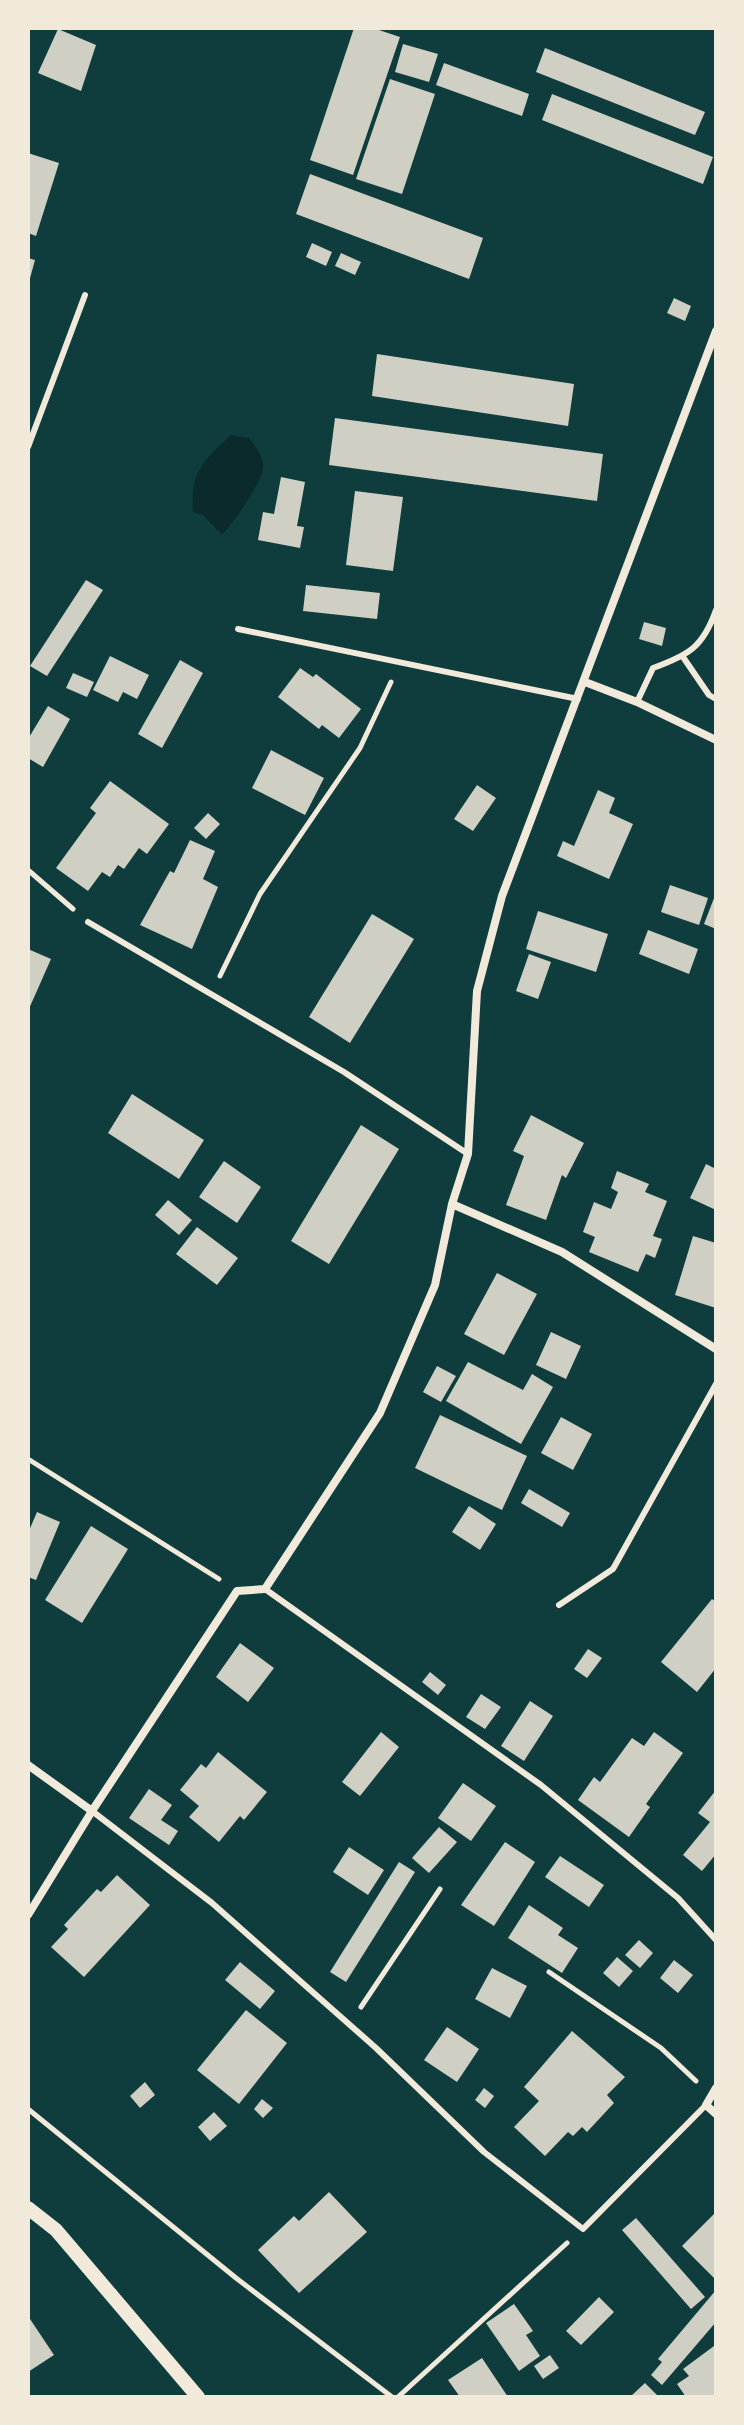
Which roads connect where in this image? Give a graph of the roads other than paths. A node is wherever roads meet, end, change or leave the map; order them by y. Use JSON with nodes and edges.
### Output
{"nodes":[{"id":1,"x":85,"y":295,"type":"dead end"},
{"id":2,"x":716,"y":331,"type":"edge"},
{"id":3,"x":28,"y":447,"type":"edge"},
{"id":4,"x":716,"y":610,"type":"edge"},
{"id":5,"x":238,"y":629,"type":"dead end"},
{"id":6,"x":683,"y":657,"type":"junction"},
{"id":7,"x":585,"y":682,"type":"junction"},
{"id":8,"x":578,"y":699,"type":"junction"},
{"id":9,"x":716,"y":699,"type":"edge"},
{"id":10,"x":637,"y":702,"type":"junction"},
{"id":11,"x":716,"y":740,"type":"edge"},
{"id":12,"x":88,"y":922,"type":"road end"},
{"id":13,"x":468,"y":1154,"type":"junction"},
{"id":14,"x":452,"y":1204,"type":"junction"},
{"id":15,"x":716,"y":1349,"type":"edge"},
{"id":16,"x":716,"y":1384,"type":"edge"},
{"id":17,"x":265,"y":1589,"type":"junction"},
{"id":18,"x":559,"y":1605,"type":"dead end"},
{"id":19,"x":28,"y":1765,"type":"edge"},
{"id":20,"x":92,"y":1811,"type":"junction"},
{"id":21,"x":28,"y":1915,"type":"edge"},
{"id":22,"x":716,"y":1940,"type":"edge"},
{"id":23,"x":714,"y":2091,"type":"edge"},
{"id":24,"x":706,"y":2105,"type":"junction"},
{"id":25,"x":716,"y":2114,"type":"edge"},
{"id":26,"x":28,"y":2208,"type":"edge"},
{"id":27,"x":198,"y":2397,"type":"edge"}],
"edges":[{"from":1,"to":3,"type":"lane"},
{"from":2,"to":7,"type":"street"},
{"from":4,"to":6,"type":"lane"},
{"from":5,"to":8,"type":"lane"},
{"from":6,"to":9,"type":"lane"},
{"from":6,"to":10,"type":"lane"},
{"from":7,"to":8,"type":"street"},
{"from":7,"to":10,"type":"street"},
{"from":8,"to":13,"type":"street"},
{"from":10,"to":11,"type":"street"},
{"from":12,"to":13,"type":"lane"},
{"from":13,"to":14,"type":"street"},
{"from":14,"to":15,"type":"street"},
{"from":14,"to":17,"type":"street"},
{"from":16,"to":18,"type":"lane"},
{"from":17,"to":20,"type":"street"},
{"from":17,"to":22,"type":"lane"},
{"from":19,"to":20,"type":"street"},
{"from":20,"to":21,"type":"street"},
{"from":20,"to":24,"type":"lane"},
{"from":23,"to":24,"type":"street"},
{"from":24,"to":25,"type":"street"},
{"from":26,"to":27,"type":"street"}]}
